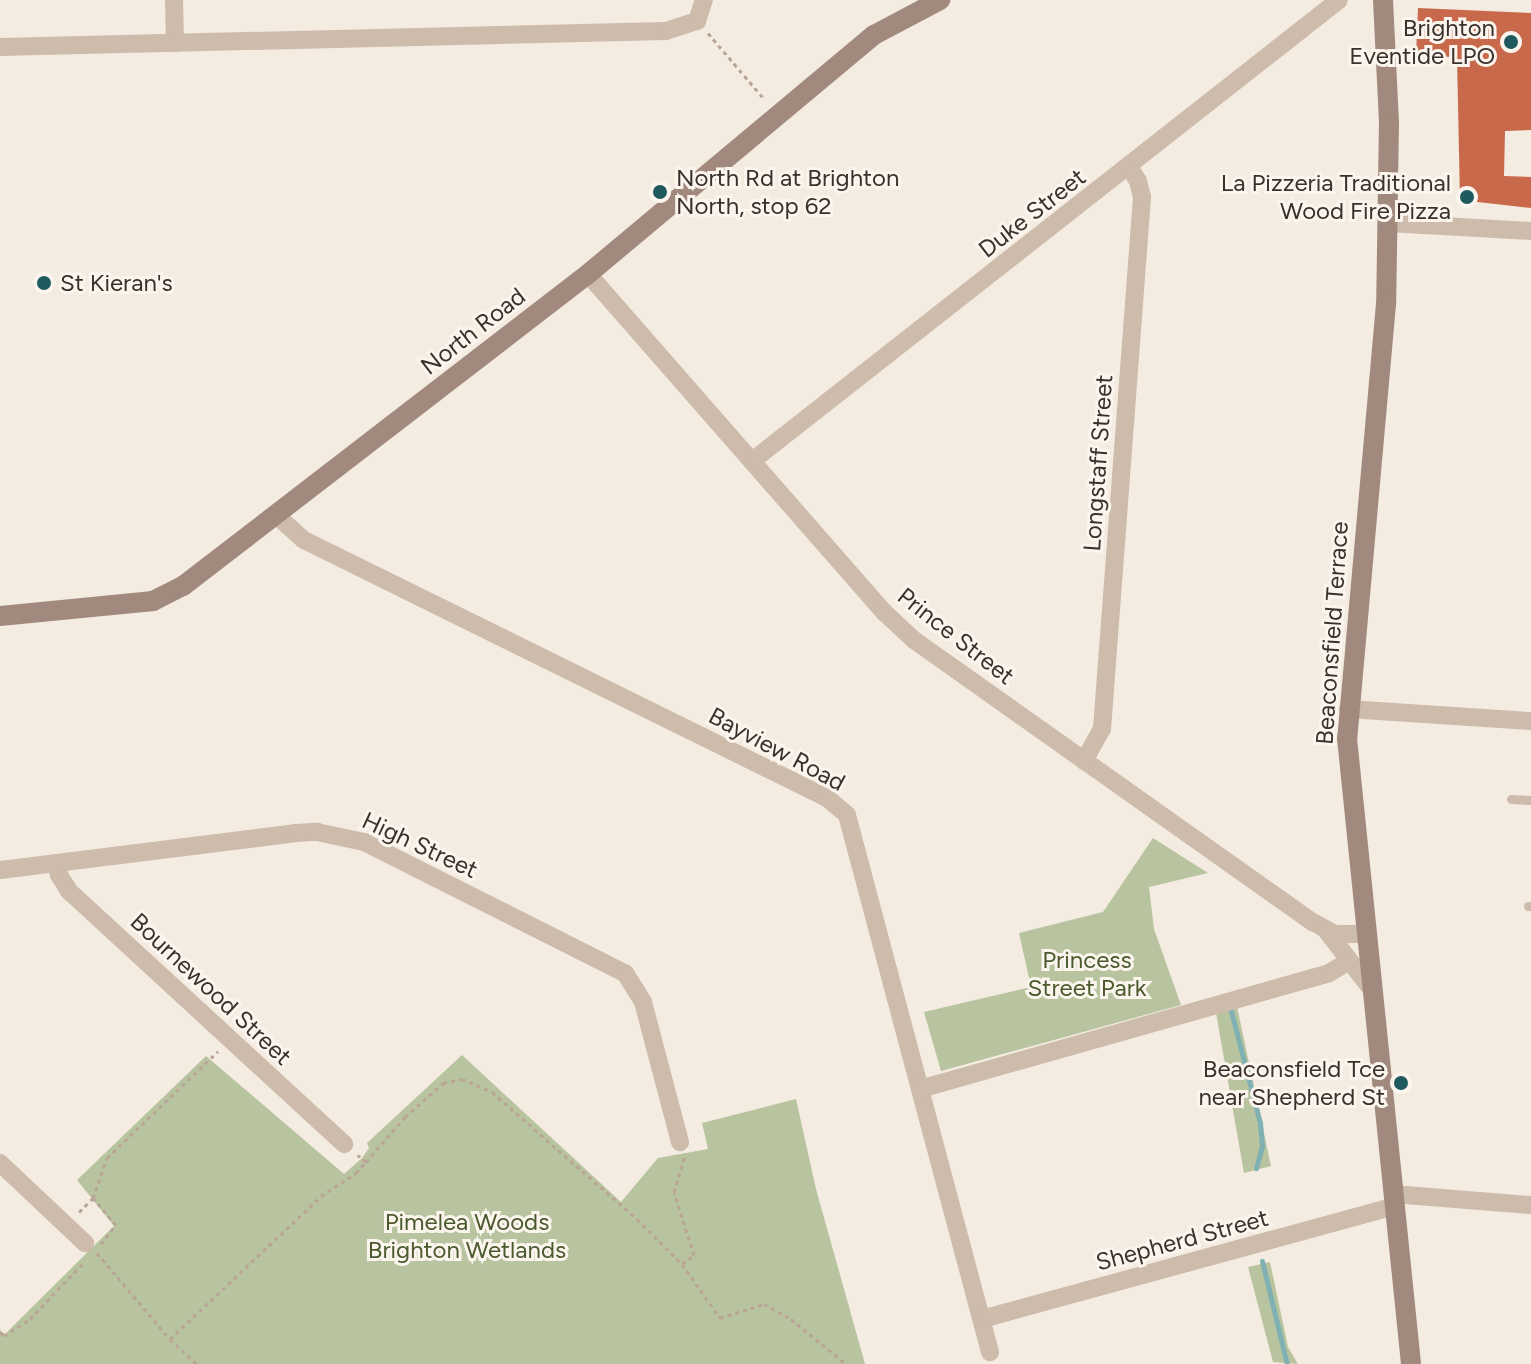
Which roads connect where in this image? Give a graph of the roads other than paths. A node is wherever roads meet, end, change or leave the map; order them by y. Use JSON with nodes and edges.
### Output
{"nodes":[{"id":1,"x":174,"y":0,"type":"edge"},
{"id":2,"x":704,"y":0,"type":"edge"},
{"id":3,"x":940,"y":0,"type":"edge"},
{"id":4,"x":1339,"y":0,"type":"edge"},
{"id":5,"x":1383,"y":0,"type":"edge"},
{"id":6,"x":175,"y":43,"type":"junction"},
{"id":7,"x":0,"y":47,"type":"edge"},
{"id":8,"x":1129,"y":167,"type":"junction"},
{"id":9,"x":1388,"y":223,"type":"junction"},
{"id":10,"x":1531,"y":231,"type":"edge"},
{"id":11,"x":588,"y":274,"type":"junction"},
{"id":12,"x":752,"y":461,"type":"junction"},
{"id":13,"x":276,"y":515,"type":"junction"},
{"id":14,"x":0,"y":616,"type":"edge"},
{"id":15,"x":1348,"y":709,"type":"junction"},
{"id":16,"x":1531,"y":721,"type":"edge"},
{"id":17,"x":1084,"y":761,"type":"junction"},
{"id":18,"x":1511,"y":799,"type":"dead end"},
{"id":19,"x":1531,"y":800,"type":"edge"},
{"id":20,"x":57,"y":863,"type":"junction"},
{"id":21,"x":0,"y":870,"type":"edge"},
{"id":22,"x":1326,"y":930,"type":"junction"},
{"id":23,"x":1366,"y":934,"type":"junction"},
{"id":24,"x":1347,"y":962,"type":"junction"},
{"id":25,"x":1372,"y":990,"type":"junction"},
{"id":26,"x":920,"y":1089,"type":"junction"},
{"id":27,"x":680,"y":1142,"type":"road end"},
{"id":28,"x":344,"y":1144,"type":"road end"},
{"id":29,"x":0,"y":1163,"type":"edge"},
{"id":30,"x":1394,"y":1200,"type":"junction"},
{"id":31,"x":1531,"y":1205,"type":"edge"},
{"id":32,"x":90,"y":1247,"type":"road end"},
{"id":33,"x":982,"y":1319,"type":"junction"},
{"id":34,"x":990,"y":1352,"type":"dead end"},
{"id":35,"x":1411,"y":1364,"type":"edge"}],
"edges":[{"from":1,"to":6,"type":"street"},
{"from":2,"to":6,"type":"street"},
{"from":3,"to":11,"type":"main road","name":"North Road"},
{"from":4,"to":8,"type":"street","name":"Duke Street"},
{"from":5,"to":9,"type":"main road","name":"Beaconsfield Terrace"},
{"from":6,"to":7,"type":"street"},
{"from":8,"to":12,"type":"street","name":"Duke Street"},
{"from":8,"to":17,"type":"street","name":"Longstaff Street"},
{"from":9,"to":10,"type":"street"},
{"from":9,"to":15,"type":"main road","name":"Beaconsfield Terrace"},
{"from":11,"to":12,"type":"street","name":"Prince Street"},
{"from":11,"to":13,"type":"main road","name":"North Road"},
{"from":12,"to":17,"type":"street","name":"Prince Street"},
{"from":13,"to":14,"type":"main road","name":"North Road"},
{"from":13,"to":26,"type":"street","name":"Bayview Road"},
{"from":15,"to":16,"type":"street"},
{"from":15,"to":23,"type":"main road","name":"Beaconsfield Terrace"},
{"from":17,"to":22,"type":"street","name":"Prince Street"},
{"from":18,"to":19,"type":"lane"},
{"from":20,"to":21,"type":"street","name":"High Street"},
{"from":20,"to":27,"type":"street","name":"High Street"},
{"from":20,"to":28,"type":"street","name":"Bournewood Street"},
{"from":22,"to":23,"type":"street","name":"Prince Street"},
{"from":22,"to":24,"type":"street","name":"Prince Street"},
{"from":23,"to":25,"type":"main road","name":"Beaconsfield Terrace"},
{"from":24,"to":25,"type":"street","name":"Prince Street"},
{"from":24,"to":26,"type":"street"},
{"from":25,"to":30,"type":"main road","name":"Beaconsfield Terrace"},
{"from":26,"to":33,"type":"street","name":"Bayview Road"},
{"from":29,"to":32,"type":"street"},
{"from":30,"to":31,"type":"street","name":"Shepherd Street"},
{"from":30,"to":33,"type":"street","name":"Shepherd Street"},
{"from":30,"to":35,"type":"main road","name":"Beaconsfield Terrace"},
{"from":33,"to":34,"type":"street","name":"Bayview Road"}]}
